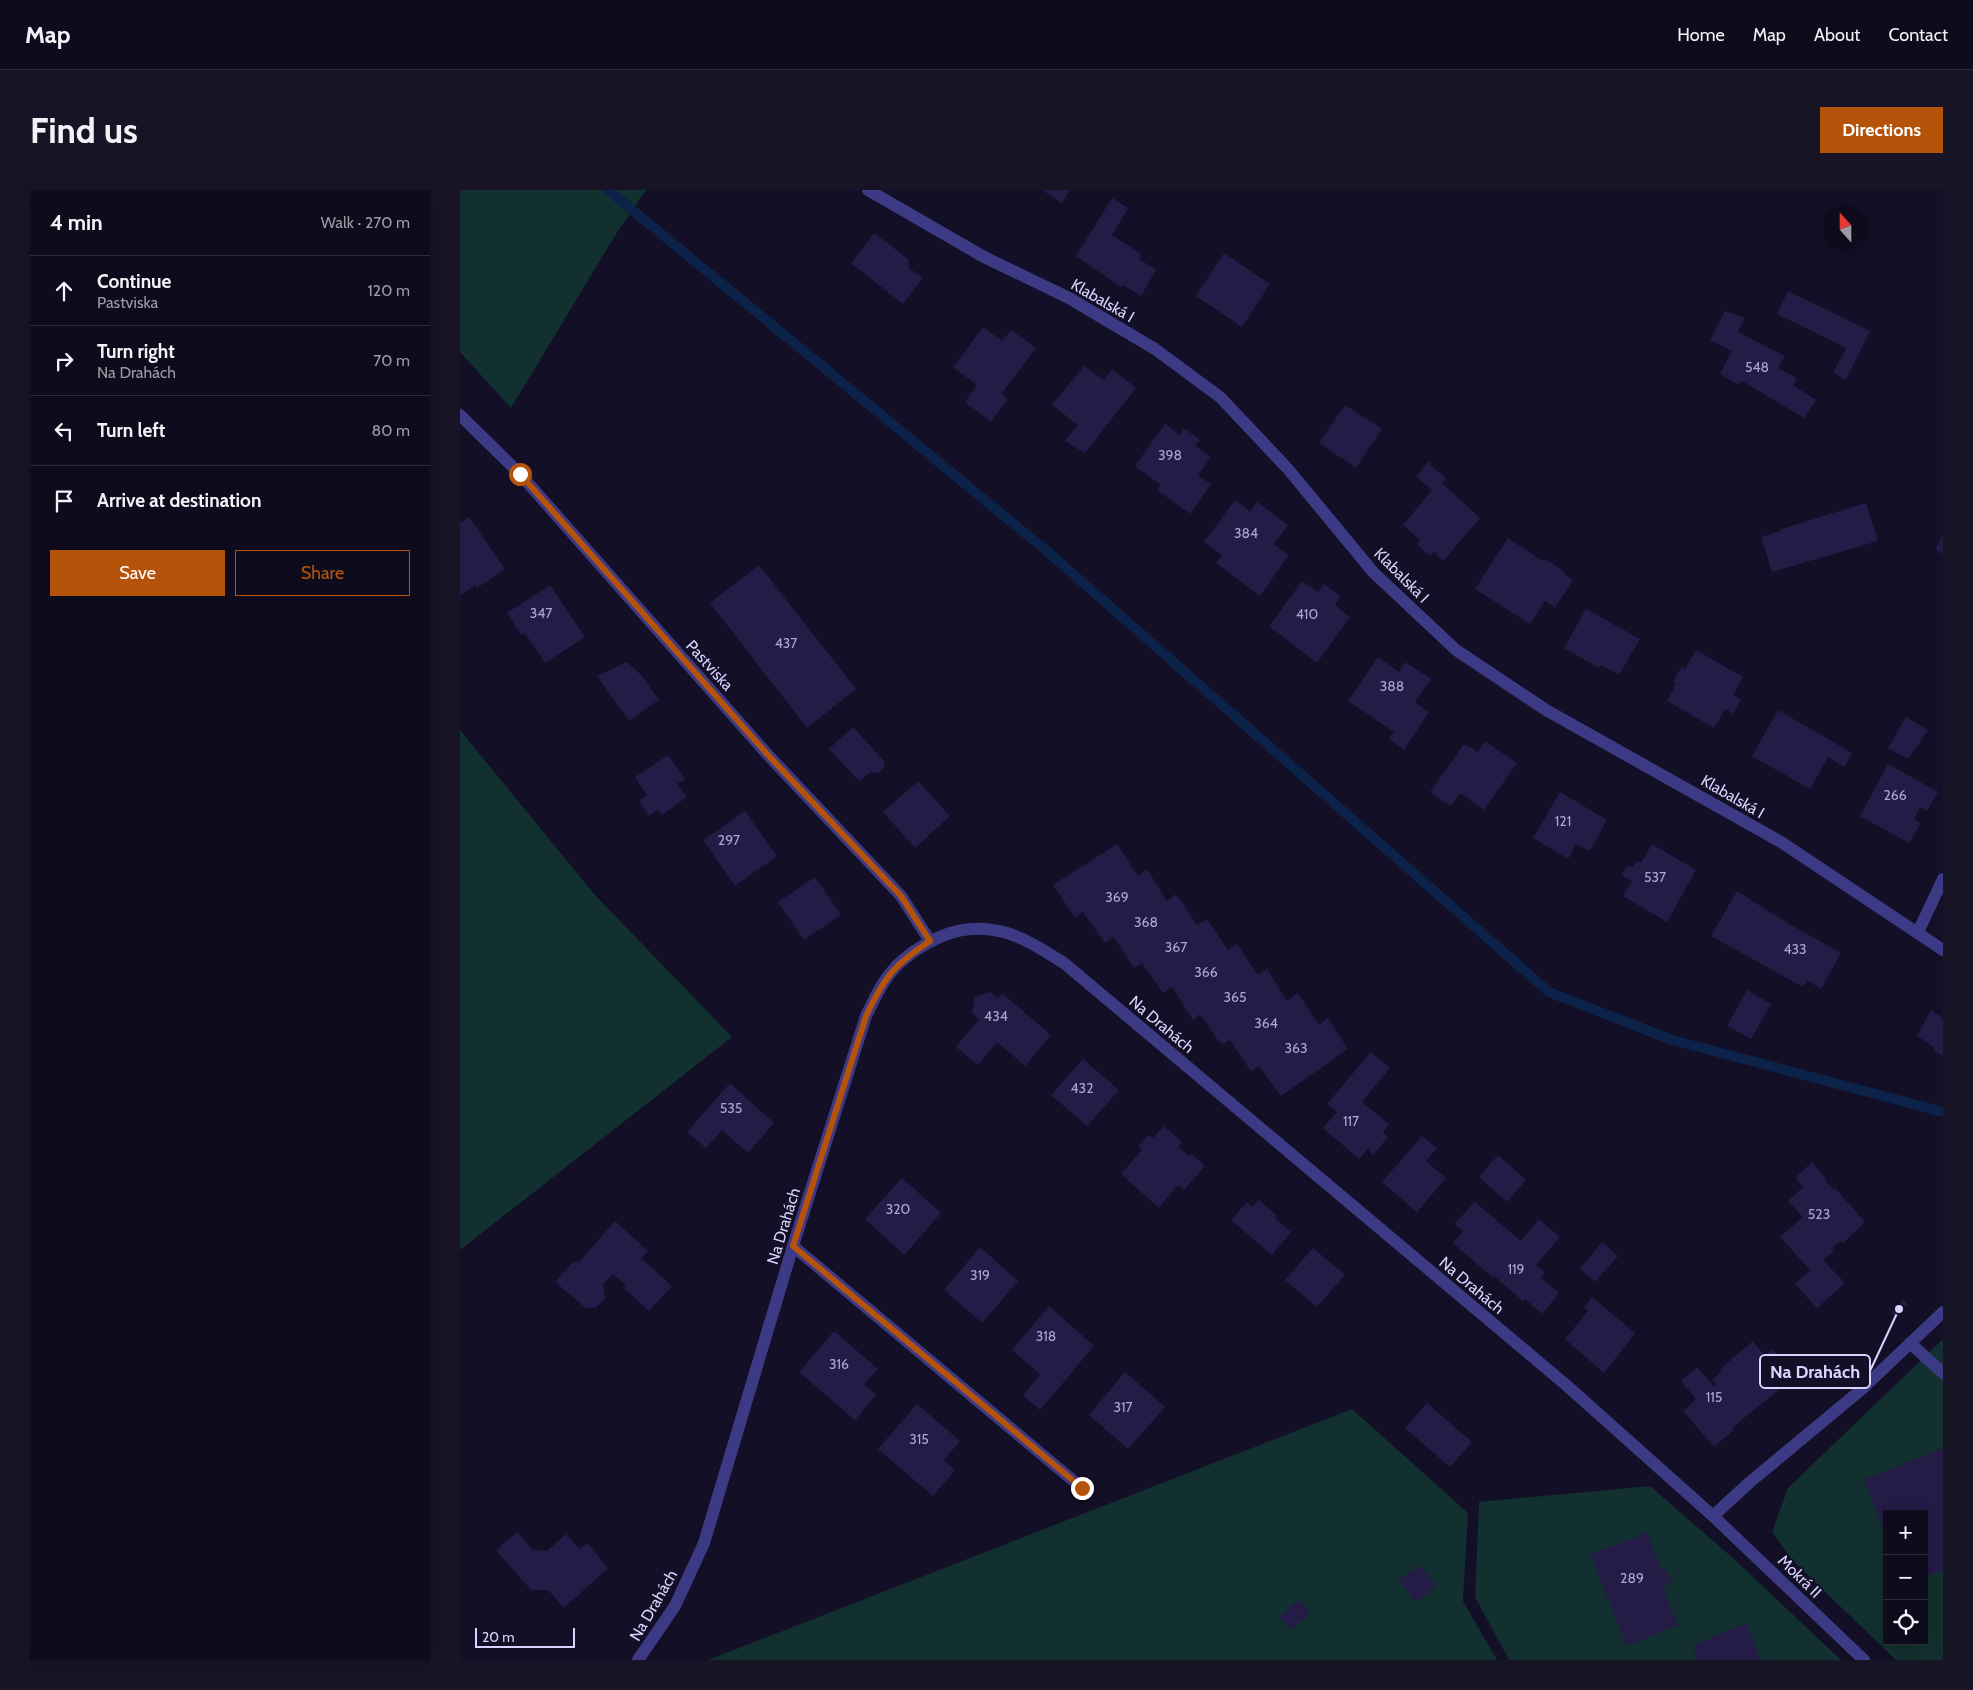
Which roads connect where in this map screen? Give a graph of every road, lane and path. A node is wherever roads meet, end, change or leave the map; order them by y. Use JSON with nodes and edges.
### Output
{"nodes":[{"id":1,"x":868,"y":190,"type":"edge"},
{"id":2,"x":460,"y":415,"type":"edge"},
{"id":3,"x":1943,"y":879,"type":"edge"},
{"id":4,"x":1918,"y":932,"type":"junction"},
{"id":5,"x":930,"y":941,"type":"junction"},
{"id":6,"x":1943,"y":950,"type":"edge"},
{"id":7,"x":793,"y":1246,"type":"junction"},
{"id":8,"x":1943,"y":1312,"type":"edge"},
{"id":9,"x":1910,"y":1342,"type":"junction"},
{"id":10,"x":1943,"y":1373,"type":"edge"},
{"id":11,"x":1082,"y":1488,"type":"dead end"},
{"id":12,"x":1713,"y":1516,"type":"junction"},
{"id":13,"x":638,"y":1660,"type":"edge"},
{"id":14,"x":1864,"y":1660,"type":"edge"}],
"edges":[{"from":1,"to":4,"type":"street","name":"Klabalská I"},
{"from":2,"to":5,"type":"street","name":"Pastviska"},
{"from":3,"to":4,"type":"street"},
{"from":4,"to":6,"type":"street","name":"Klabalská I"},
{"from":5,"to":7,"type":"street","name":"Na Drahách"},
{"from":5,"to":12,"type":"street","name":"Na Drahách"},
{"from":7,"to":11,"type":"street"},
{"from":7,"to":13,"type":"street","name":"Na Drahách"},
{"from":8,"to":9,"type":"street"},
{"from":9,"to":10,"type":"street"},
{"from":9,"to":12,"type":"street"},
{"from":12,"to":14,"type":"street","name":"Mokrá II"}]}
